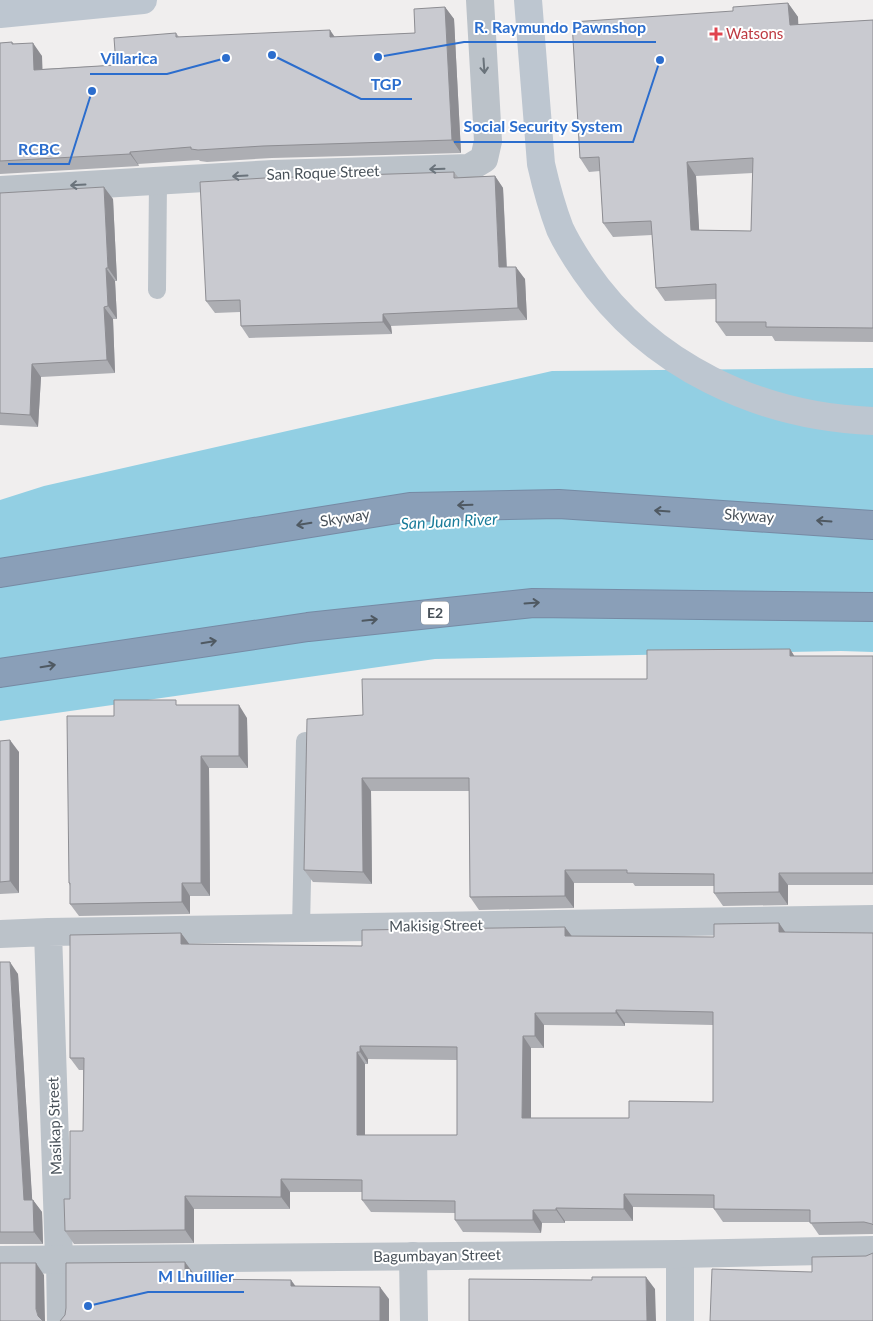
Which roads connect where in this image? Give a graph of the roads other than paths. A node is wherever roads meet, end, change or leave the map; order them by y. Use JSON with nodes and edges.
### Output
{"nodes":[{"id":1,"x":143,"y":0,"type":"edge"},
{"id":2,"x":480,"y":0,"type":"edge"},
{"id":3,"x":528,"y":8,"type":"edge"},
{"id":4,"x":0,"y":14,"type":"edge"},
{"id":5,"x":158,"y":181,"type":"junction"},
{"id":6,"x":0,"y":190,"type":"edge"},
{"id":7,"x":157,"y":290,"type":"dead end"},
{"id":8,"x":873,"y":421,"type":"edge"},
{"id":9,"x":873,"y":524,"type":"edge"},
{"id":10,"x":0,"y":572,"type":"edge"},
{"id":11,"x":873,"y":607,"type":"edge"},
{"id":12,"x":0,"y":673,"type":"edge"},
{"id":13,"x":305,"y":741,"type":"edge"},
{"id":14,"x":873,"y":919,"type":"edge"},
{"id":15,"x":301,"y":928,"type":"junction"},
{"id":16,"x":48,"y":932,"type":"junction"},
{"id":17,"x":0,"y":934,"type":"edge"},
{"id":18,"x":873,"y":1250,"type":"edge"},
{"id":19,"x":680,"y":1254,"type":"junction"},
{"id":20,"x":413,"y":1256,"type":"junction"},
{"id":21,"x":59,"y":1259,"type":"junction"},
{"id":22,"x":0,"y":1260,"type":"edge"},
{"id":23,"x":60,"y":1321,"type":"edge"},
{"id":24,"x":414,"y":1321,"type":"edge"},
{"id":25,"x":680,"y":1321,"type":"edge"}],
"edges":[{"from":1,"to":4,"type":"main road"},
{"from":2,"to":5,"type":"street","name":"San Roque Street","one_way":true},
{"from":3,"to":8,"type":"main road"},
{"from":5,"to":6,"type":"street","name":"San Roque Street","one_way":true},
{"from":5,"to":7,"type":"lane"},
{"from":9,"to":10,"type":"highway","name":"Skyway","one_way":true},
{"from":12,"to":11,"type":"highway","number":"E2","one_way":true},
{"from":13,"to":15,"type":"lane"},
{"from":14,"to":15,"type":"street","name":"Makisig Street"},
{"from":15,"to":16,"type":"street","name":"Makisig Street"},
{"from":16,"to":17,"type":"street","name":"Makisig Street"},
{"from":16,"to":21,"type":"street","name":"Masikap Street"},
{"from":18,"to":19,"type":"street","name":"Bagumbayan Street"},
{"from":19,"to":20,"type":"street","name":"Bagumbayan Street"},
{"from":19,"to":25,"type":"street"},
{"from":20,"to":21,"type":"street","name":"Bagumbayan Street"},
{"from":20,"to":24,"type":"street"},
{"from":21,"to":22,"type":"street","name":"Bagumbayan Street"},
{"from":21,"to":23,"type":"street","name":"Masikap Street"}]}
